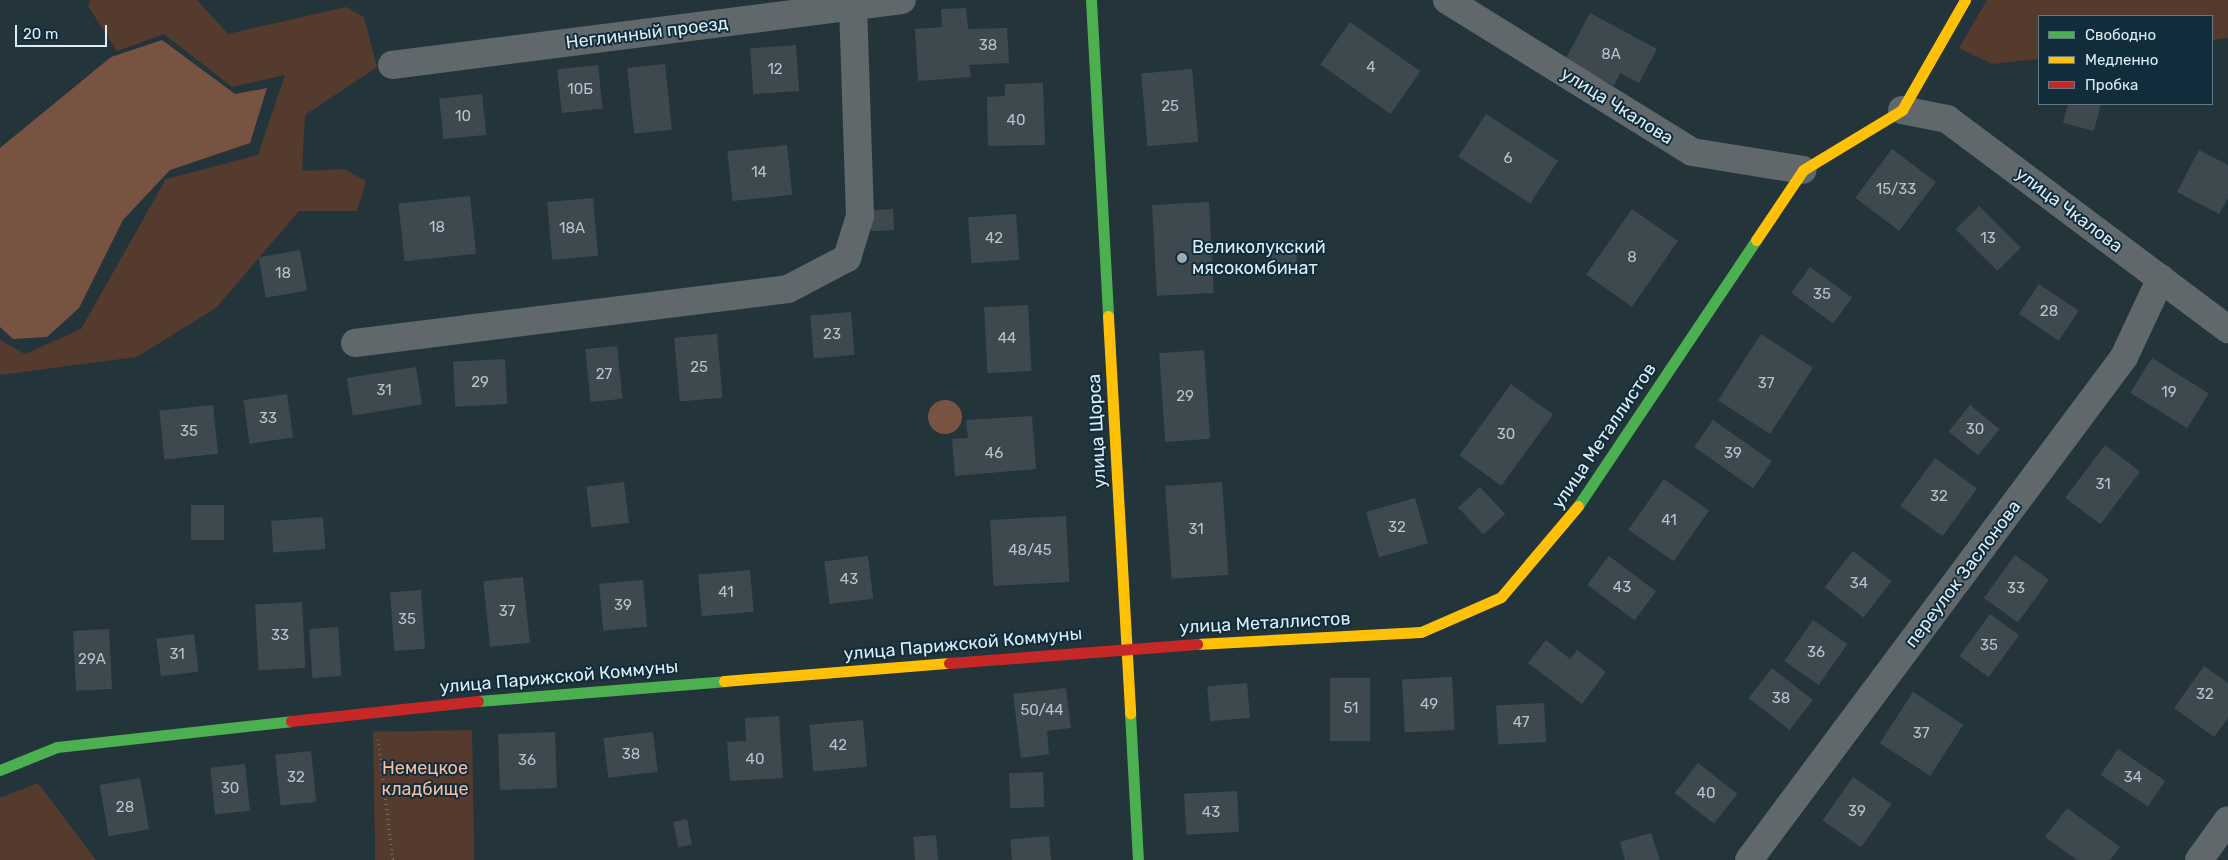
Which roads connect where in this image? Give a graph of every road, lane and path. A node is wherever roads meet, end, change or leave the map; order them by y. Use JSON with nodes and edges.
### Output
{"nodes":[{"id":1,"x":902,"y":0,"type":"edge"},
{"id":2,"x":1091,"y":0,"type":"edge"},
{"id":3,"x":1447,"y":0,"type":"edge"},
{"id":4,"x":1965,"y":0,"type":"edge"},
{"id":5,"x":853,"y":6,"type":"junction"},
{"id":6,"x":392,"y":66,"type":"dead end"},
{"id":7,"x":1902,"y":110,"type":"junction"},
{"id":8,"x":1803,"y":170,"type":"junction"},
{"id":9,"x":2161,"y":278,"type":"junction"},
{"id":10,"x":2228,"y":329,"type":"edge"},
{"id":11,"x":354,"y":343,"type":"dead end"},
{"id":12,"x":1127,"y":648,"type":"junction"},
{"id":13,"x":374,"y":712,"type":"junction"},
{"id":14,"x":0,"y":770,"type":"edge"},
{"id":15,"x":2228,"y":820,"type":"edge"},
{"id":16,"x":394,"y":860,"type":"edge"},
{"id":17,"x":1138,"y":860,"type":"edge"},
{"id":18,"x":1749,"y":860,"type":"edge"},
{"id":19,"x":2199,"y":860,"type":"edge"}],
"edges":[{"from":1,"to":5,"type":"street","name":"Неглинный проезд"},
{"from":2,"to":12,"type":"street","name":"улица Щорса"},
{"from":3,"to":8,"type":"street","name":"улица Чкалова"},
{"from":4,"to":7,"type":"street","name":"улица Металлистов"},
{"from":5,"to":6,"type":"street","name":"Неглинный проезд"},
{"from":5,"to":11,"type":"street"},
{"from":7,"to":8,"type":"street","name":"улица Металлистов"},
{"from":7,"to":9,"type":"street","name":"улица Чкалова"},
{"from":8,"to":12,"type":"street","name":"улица Металлистов"},
{"from":9,"to":10,"type":"street","name":"улица Чкалова"},
{"from":9,"to":18,"type":"street","name":"переулок Заслонова"},
{"from":12,"to":13,"type":"street","name":"улица Парижской Коммуны"},
{"from":12,"to":17,"type":"street","name":"улица Щорса"},
{"from":13,"to":14,"type":"street","name":"улица Парижской Коммуны"},
{"from":13,"to":16,"type":"path"},
{"from":15,"to":19,"type":"street"}]}
